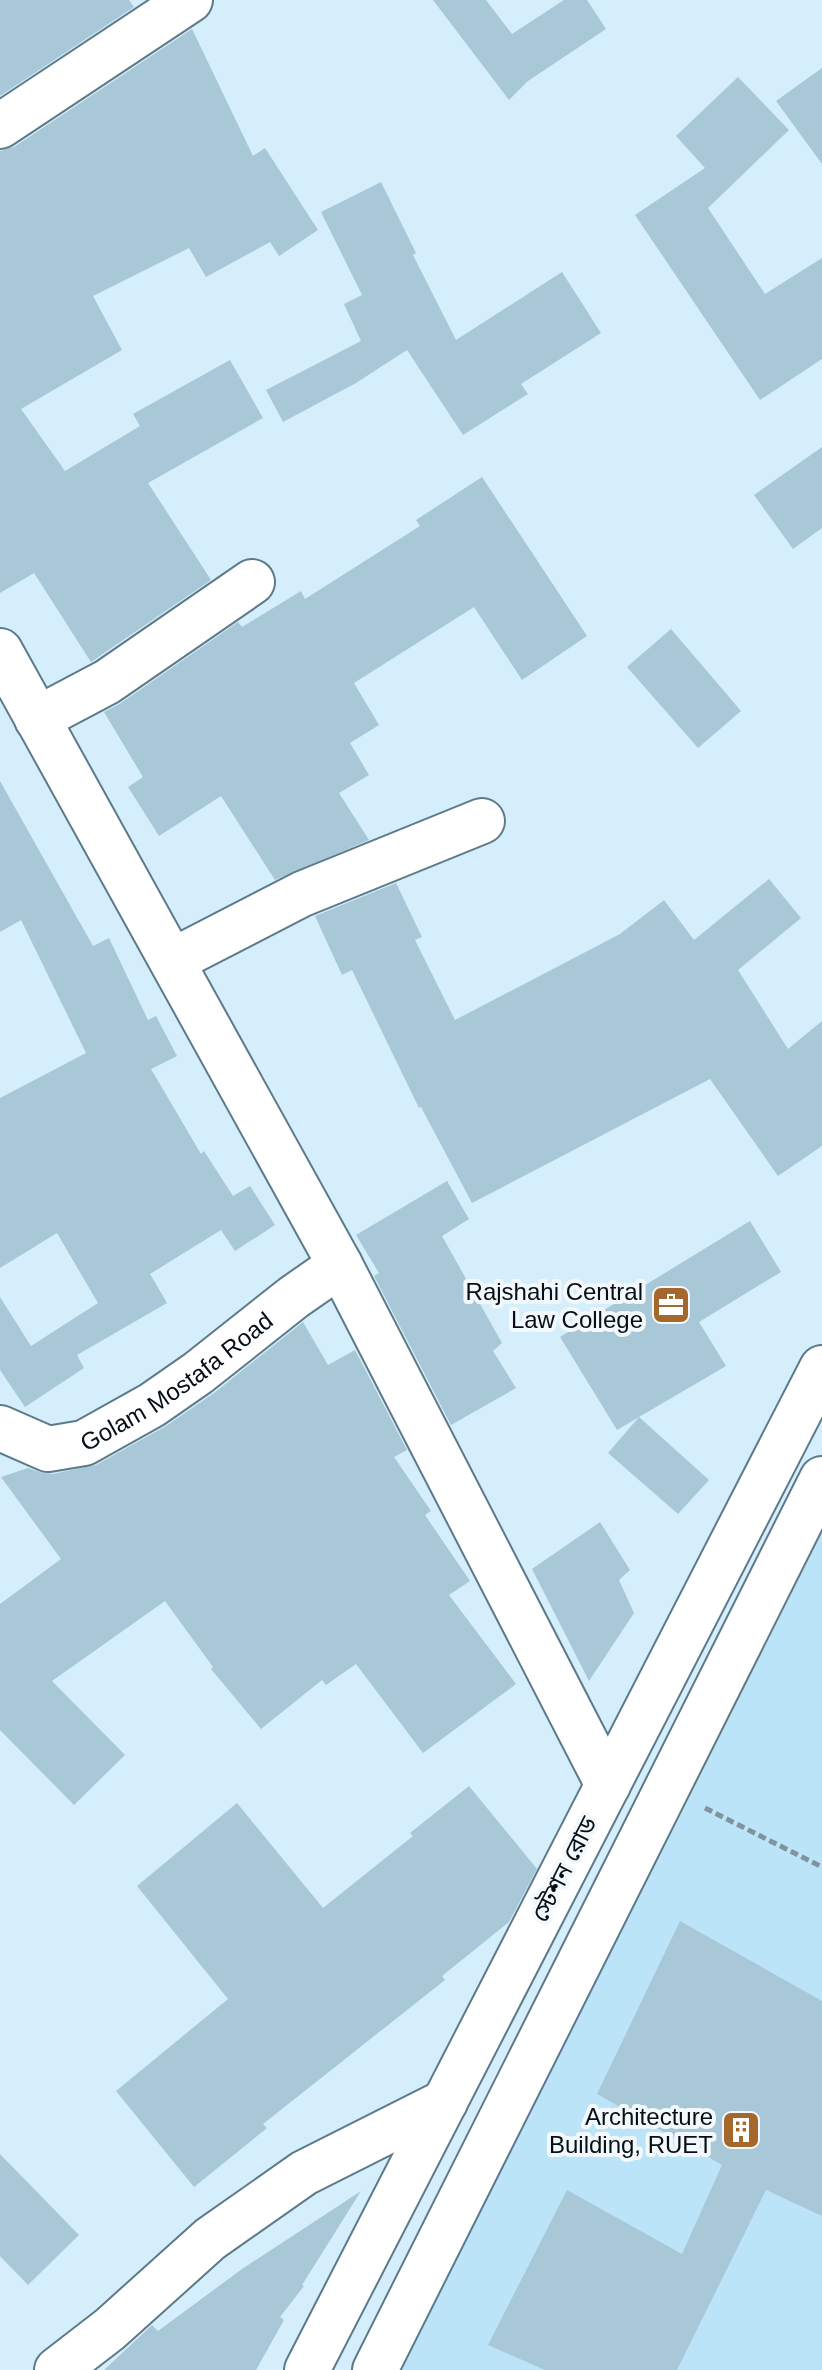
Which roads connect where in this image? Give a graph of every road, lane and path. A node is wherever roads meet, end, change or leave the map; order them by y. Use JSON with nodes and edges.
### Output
{"nodes":[{"id":1,"x":190,"y":0,"type":"edge"},
{"id":2,"x":0,"y":126,"type":"edge"},
{"id":3,"x":252,"y":582,"type":"dead end"},
{"id":4,"x":0,"y":651,"type":"edge"},
{"id":5,"x":37,"y":719,"type":"junction"},
{"id":6,"x":482,"y":821,"type":"dead end"},
{"id":7,"x":172,"y":961,"type":"junction"},
{"id":8,"x":340,"y":1265,"type":"junction"},
{"id":9,"x":822,"y":1368,"type":"edge"},
{"id":10,"x":0,"y":1428,"type":"edge"},
{"id":11,"x":822,"y":1479,"type":"edge"},
{"id":12,"x":608,"y":1785,"type":"junction"},
{"id":13,"x":705,"y":1808,"type":"dead end"},
{"id":14,"x":822,"y":1867,"type":"edge"},
{"id":15,"x":445,"y":2102,"type":"junction"},
{"id":16,"x":57,"y":2370,"type":"edge"},
{"id":17,"x":307,"y":2370,"type":"edge"},
{"id":18,"x":375,"y":2370,"type":"edge"}],
"edges":[{"from":1,"to":2,"type":"main road"},
{"from":3,"to":5,"type":"main road"},
{"from":4,"to":5,"type":"main road"},
{"from":5,"to":7,"type":"main road"},
{"from":6,"to":7,"type":"main road"},
{"from":7,"to":8,"type":"main road"},
{"from":8,"to":10,"type":"main road","name":"Golam Mostafa Road"},
{"from":8,"to":12,"type":"main road"},
{"from":9,"to":12,"type":"main road","name":"স্টেশন রোড"},
{"from":11,"to":18,"type":"main road"},
{"from":12,"to":15,"type":"main road","name":"স্টেশন রোড"},
{"from":13,"to":14,"type":"path"},
{"from":15,"to":16,"type":"main road"},
{"from":15,"to":17,"type":"main road","name":"স্টেশন রোড"}]}
